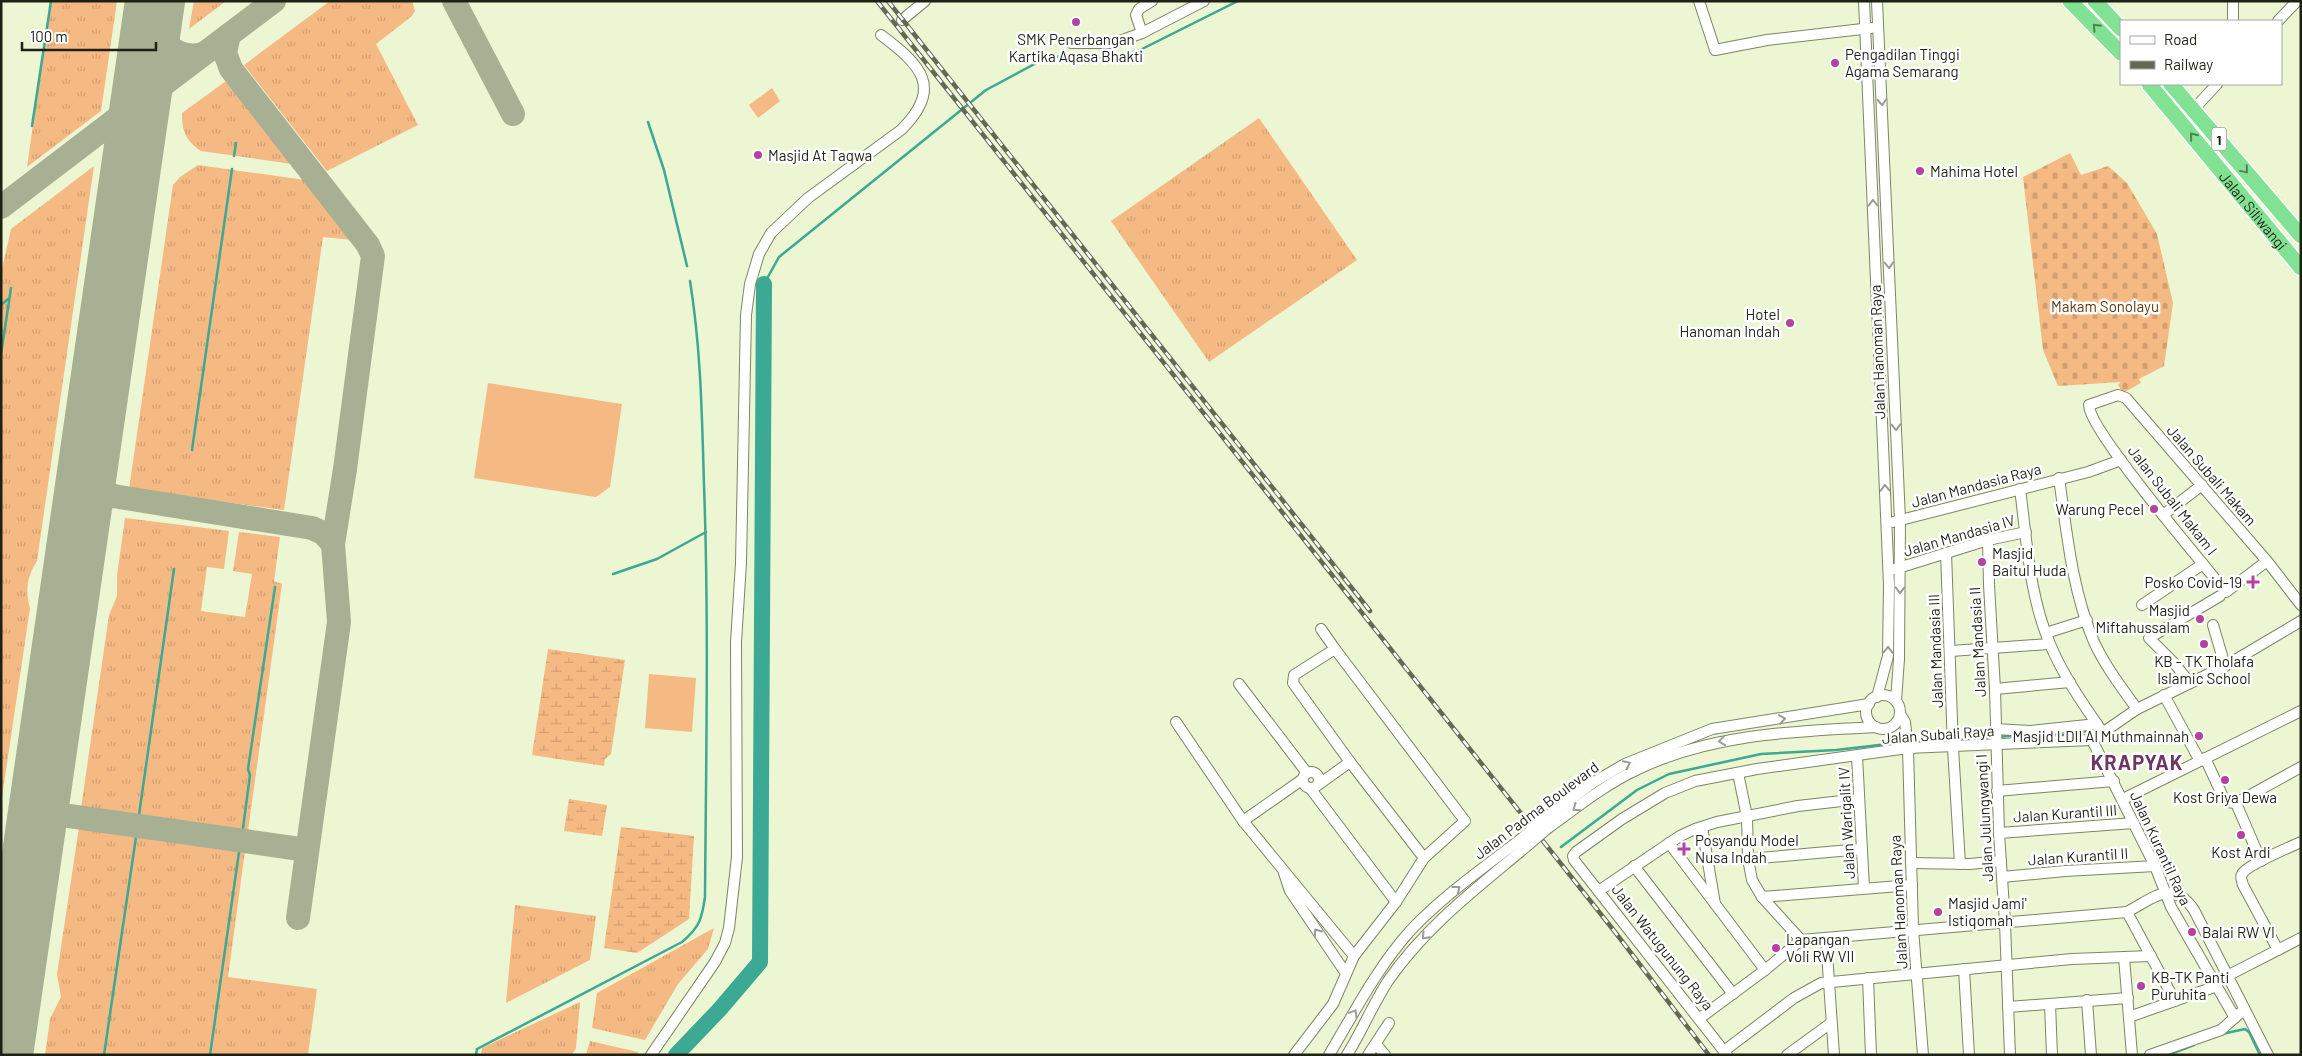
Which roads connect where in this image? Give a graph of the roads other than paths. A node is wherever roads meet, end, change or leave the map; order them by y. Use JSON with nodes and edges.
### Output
{"nodes":[{"id":1,"x":925,"y":1,"type":"edge"},
{"id":2,"x":1152,"y":1,"type":"edge"},
{"id":3,"x":1204,"y":1,"type":"edge"},
{"id":4,"x":1699,"y":1,"type":"edge"},
{"id":5,"x":1864,"y":1,"type":"edge"},
{"id":6,"x":1878,"y":1,"type":"edge"},
{"id":7,"x":2070,"y":1,"type":"edge"},
{"id":8,"x":2095,"y":1,"type":"edge"},
{"id":9,"x":2233,"y":1,"type":"edge"},
{"id":10,"x":2297,"y":1,"type":"edge"},
{"id":11,"x":902,"y":20,"type":"dead end"},
{"id":12,"x":2233,"y":20,"type":"edge"},
{"id":13,"x":2279,"y":20,"type":"edge"},
{"id":14,"x":2120,"y":27,"type":"edge"},
{"id":15,"x":1866,"y":28,"type":"junction"},
{"id":16,"x":1879,"y":28,"type":"junction"},
{"id":17,"x":1142,"y":33,"type":"junction"},
{"id":18,"x":881,"y":35,"type":"dead end"},
{"id":19,"x":1072,"y":43,"type":"dead end"},
{"id":20,"x":2120,"y":52,"type":"edge"},
{"id":21,"x":2150,"y":85,"type":"edge"},
{"id":22,"x":2172,"y":85,"type":"edge"},
{"id":23,"x":2210,"y":88,"type":"edge"},
{"id":24,"x":2194,"y":109,"type":"junction"},
{"id":25,"x":2301,"y":236,"type":"edge"},
{"id":26,"x":2301,"y":268,"type":"edge"},
{"id":27,"x":2089,"y":407,"type":"joint"},
{"id":28,"x":2122,"y":460,"type":"junction"},
{"id":29,"x":2059,"y":478,"type":"junction"},
{"id":30,"x":2202,"y":485,"type":"junction"},
{"id":31,"x":2020,"y":489,"type":"junction"},
{"id":32,"x":2163,"y":515,"type":"junction"},
{"id":33,"x":1900,"y":520,"type":"junction"},
{"id":34,"x":1886,"y":524,"type":"junction"},
{"id":35,"x":2026,"y":532,"type":"junction"},
{"id":36,"x":1988,"y":540,"type":"junction"},
{"id":37,"x":1946,"y":553,"type":"junction"},
{"id":38,"x":2266,"y":561,"type":"junction"},
{"id":39,"x":2203,"y":564,"type":"junction"},
{"id":40,"x":1900,"y":567,"type":"junction"},
{"id":41,"x":1888,"y":571,"type":"junction"},
{"id":42,"x":2220,"y":596,"type":"dead end"},
{"id":43,"x":2300,"y":603,"type":"edge"},
{"id":44,"x":2142,"y":605,"type":"dead end"},
{"id":45,"x":2087,"y":620,"type":"junction"},
{"id":46,"x":2301,"y":620,"type":"edge"},
{"id":47,"x":2213,"y":625,"type":"dead end"},
{"id":48,"x":1321,"y":629,"type":"dead end"},
{"id":49,"x":2048,"y":639,"type":"junction"},
{"id":50,"x":1992,"y":648,"type":"junction"},
{"id":51,"x":1336,"y":649,"type":"junction"},
{"id":52,"x":1951,"y":651,"type":"junction"},
{"id":53,"x":2224,"y":666,"type":"junction"},
{"id":54,"x":2070,"y":682,"type":"junction"},
{"id":55,"x":2190,"y":683,"type":"junction"},
{"id":56,"x":1239,"y":684,"type":"dead end"},
{"id":57,"x":1995,"y":689,"type":"junction"},
{"id":58,"x":2164,"y":695,"type":"junction"},
{"id":59,"x":1873,"y":701,"type":"junction"},
{"id":60,"x":1896,"y":701,"type":"junction"},
{"id":61,"x":2134,"y":705,"type":"junction"},
{"id":62,"x":2301,"y":710,"type":"edge"},
{"id":63,"x":1817,"y":714,"type":"junction"},
{"id":64,"x":1900,"y":714,"type":"junction"},
{"id":65,"x":1176,"y":722,"type":"dead end"},
{"id":66,"x":1876,"y":727,"type":"junction"},
{"id":67,"x":1892,"y":727,"type":"junction"},
{"id":68,"x":2100,"y":728,"type":"junction"},
{"id":69,"x":1821,"y":730,"type":"junction"},
{"id":70,"x":1995,"y":737,"type":"junction"},
{"id":71,"x":1907,"y":740,"type":"junction"},
{"id":72,"x":2092,"y":740,"type":"junction"},
{"id":73,"x":1953,"y":741,"type":"junction"},
{"id":74,"x":1857,"y":756,"type":"junction"},
{"id":75,"x":2202,"y":759,"type":"junction"},
{"id":76,"x":1350,"y":762,"type":"junction"},
{"id":77,"x":2301,"y":767,"type":"edge"},
{"id":78,"x":1738,"y":773,"type":"junction"},
{"id":79,"x":1305,"y":776,"type":"junction"},
{"id":80,"x":2114,"y":782,"type":"junction"},
{"id":81,"x":1314,"y":786,"type":"junction"},
{"id":82,"x":1997,"y":791,"type":"junction"},
{"id":83,"x":1859,"y":799,"type":"junction"},
{"id":84,"x":2123,"y":799,"type":"junction"},
{"id":85,"x":2236,"y":803,"type":"junction"},
{"id":86,"x":1747,"y":817,"type":"junction"},
{"id":87,"x":1243,"y":821,"type":"junction"},
{"id":88,"x":2134,"y":823,"type":"junction"},
{"id":89,"x":1545,"y":824,"type":"junction"},
{"id":90,"x":1702,"y":827,"type":"junction"},
{"id":91,"x":1998,"y":833,"type":"junction"},
{"id":92,"x":1524,"y":842,"type":"junction"},
{"id":93,"x":2301,"y":842,"type":"edge"},
{"id":94,"x":1669,"y":843,"type":"junction"},
{"id":95,"x":1862,"y":849,"type":"junction"},
{"id":96,"x":1424,"y":858,"type":"junction"},
{"id":97,"x":1574,"y":860,"type":"joint"},
{"id":98,"x":1748,"y":860,"type":"junction"},
{"id":99,"x":2261,"y":860,"type":"junction"},
{"id":100,"x":2001,"y":861,"type":"junction"},
{"id":101,"x":1911,"y":864,"type":"junction"},
{"id":102,"x":1960,"y":864,"type":"junction"},
{"id":103,"x":1634,"y":866,"type":"junction"},
{"id":104,"x":2155,"y":866,"type":"junction"},
{"id":105,"x":1284,"y":870,"type":"junction"},
{"id":106,"x":2002,"y":877,"type":"junction"},
{"id":107,"x":1912,"y":885,"type":"junction"},
{"id":108,"x":1864,"y":888,"type":"junction"},
{"id":109,"x":1600,"y":890,"type":"junction"},
{"id":110,"x":2165,"y":893,"type":"junction"},
{"id":111,"x":1762,"y":897,"type":"junction"},
{"id":112,"x":1396,"y":902,"type":"junction"},
{"id":113,"x":1715,"y":905,"type":"junction"},
{"id":114,"x":2126,"y":912,"type":"junction"},
{"id":115,"x":2005,"y":923,"type":"junction"},
{"id":116,"x":1913,"y":929,"type":"junction"},
{"id":117,"x":1826,"y":938,"type":"junction"},
{"id":118,"x":2301,"y":938,"type":"edge"},
{"id":119,"x":1801,"y":940,"type":"junction"},
{"id":120,"x":2278,"y":950,"type":"junction"},
{"id":121,"x":1354,"y":956,"type":"junction"},
{"id":122,"x":2151,"y":956,"type":"junction"},
{"id":123,"x":2124,"y":957,"type":"junction"},
{"id":124,"x":2007,"y":966,"type":"junction"},
{"id":125,"x":1964,"y":969,"type":"junction"},
{"id":126,"x":1765,"y":970,"type":"junction"},
{"id":127,"x":1345,"y":972,"type":"junction"},
{"id":128,"x":1917,"y":975,"type":"junction"},
{"id":129,"x":2227,"y":976,"type":"junction"},
{"id":130,"x":1868,"y":978,"type":"junction"},
{"id":131,"x":1830,"y":981,"type":"junction"},
{"id":132,"x":2217,"y":986,"type":"junction"},
{"id":133,"x":1733,"y":994,"type":"junction"},
{"id":134,"x":2128,"y":998,"type":"junction"},
{"id":135,"x":2087,"y":1000,"type":"junction"},
{"id":136,"x":2175,"y":1001,"type":"junction"},
{"id":137,"x":2050,"y":1004,"type":"junction"},
{"id":138,"x":2008,"y":1007,"type":"junction"},
{"id":139,"x":2245,"y":1010,"type":"junction"},
{"id":140,"x":2129,"y":1017,"type":"junction"},
{"id":141,"x":1700,"y":1018,"type":"junction"},
{"id":142,"x":2235,"y":1018,"type":"junction"},
{"id":143,"x":1389,"y":1023,"type":"dead end"},
{"id":144,"x":1831,"y":1023,"type":"junction"},
{"id":145,"x":1376,"y":1044,"type":"junction"},
{"id":146,"x":1725,"y":1053,"type":"edge"},
{"id":147,"x":651,"y":1055,"type":"edge"},
{"id":148,"x":1294,"y":1055,"type":"edge"},
{"id":149,"x":1329,"y":1055,"type":"edge"},
{"id":150,"x":1347,"y":1055,"type":"edge"},
{"id":151,"x":1368,"y":1055,"type":"edge"},
{"id":152,"x":1385,"y":1055,"type":"edge"},
{"id":153,"x":1787,"y":1055,"type":"edge"},
{"id":154,"x":1834,"y":1055,"type":"edge"},
{"id":155,"x":1871,"y":1055,"type":"edge"},
{"id":156,"x":1923,"y":1055,"type":"edge"},
{"id":157,"x":1969,"y":1055,"type":"edge"},
{"id":158,"x":2010,"y":1055,"type":"edge"},
{"id":159,"x":2052,"y":1055,"type":"edge"},
{"id":160,"x":2091,"y":1055,"type":"edge"},
{"id":161,"x":2132,"y":1055,"type":"edge"},
{"id":162,"x":2150,"y":1055,"type":"edge"},
{"id":163,"x":2268,"y":1055,"type":"edge"}],
"edges":[{"from":1,"to":11,"type":"street"},
{"from":2,"to":17,"type":"street"},
{"from":3,"to":17,"type":"street"},
{"from":4,"to":15,"type":"street"},
{"from":5,"to":15,"type":"street","name":"Jalan Hanoman Raya"},
{"from":6,"to":16,"type":"street","name":"Jalan Hanoman Raya"},
{"from":20,"to":7,"type":"highway","one_way":true},
{"from":8,"to":14,"type":"highway"},
{"from":9,"to":12,"type":"street"},
{"from":10,"to":13,"type":"street"},
{"from":15,"to":16,"type":"street"},
{"from":34,"to":15,"type":"street","name":"Jalan Hanoman Raya","one_way":true},
{"from":16,"to":33,"type":"street","name":"Jalan Hanoman Raya","one_way":true},
{"from":17,"to":19,"type":"street"},
{"from":18,"to":147,"type":"street"},
{"from":26,"to":21,"type":"highway","name":"Jalan Siliwangi","one_way":true},
{"from":22,"to":24,"type":"highway","name":"Jalan Siliwangi","number":"1"},
{"from":23,"to":24,"type":"street"},
{"from":24,"to":25,"type":"highway","name":"Jalan Siliwangi","number":"1","one_way":true},
{"from":27,"to":28,"type":"street","name":"Jalan Subali Makam I"},
{"from":27,"to":30,"type":"street","name":"Jalan Subali Makam"},
{"from":28,"to":29,"type":"street","name":"Jalan Mandasia Raya"},
{"from":28,"to":32,"type":"street","name":"Jalan Subali Makam I"},
{"from":29,"to":31,"type":"street","name":"Jalan Mandasia Raya"},
{"from":29,"to":45,"type":"street","name":"Jalan Mandasia Raya"},
{"from":30,"to":32,"type":"street"},
{"from":30,"to":38,"type":"street","name":"Jalan Subali Makam"},
{"from":31,"to":33,"type":"street","name":"Jalan Mandasia Raya"},
{"from":31,"to":35,"type":"street"},
{"from":32,"to":39,"type":"street","name":"Jalan Subali Makam I"},
{"from":33,"to":34,"type":"street","name":"Jalan Mandasia Raya"},
{"from":33,"to":40,"type":"street","name":"Jalan Hanoman Raya"},
{"from":34,"to":41,"type":"street","name":"Jalan Hanoman Raya"},
{"from":35,"to":36,"type":"street","name":"Jalan Mandasia IV"},
{"from":35,"to":49,"type":"street"},
{"from":36,"to":37,"type":"street","name":"Jalan Mandasia IV"},
{"from":36,"to":50,"type":"street","name":"Jalan Mandasia II"},
{"from":37,"to":40,"type":"street","name":"Jalan Mandasia IV"},
{"from":37,"to":52,"type":"street","name":"Jalan Mandasia III"},
{"from":38,"to":39,"type":"street","name":"Jalan Subali Makam I"},
{"from":38,"to":43,"type":"street","name":"Jalan Subali Makam"},
{"from":39,"to":44,"type":"street"},
{"from":40,"to":41,"type":"street","name":"Jalan Mandasia IV"},
{"from":40,"to":60,"type":"street","name":"Jalan Hanoman Raya","one_way":true},
{"from":59,"to":41,"type":"street","name":"Jalan Hanoman Raya","one_way":true},
{"from":42,"to":55,"type":"street"},
{"from":45,"to":49,"type":"street"},
{"from":45,"to":61,"type":"street","name":"Jalan Mandasia Raya"},
{"from":46,"to":53,"type":"street","name":"Jalan Subali Raya"},
{"from":47,"to":53,"type":"street"},
{"from":48,"to":51,"type":"street"},
{"from":49,"to":50,"type":"street"},
{"from":49,"to":54,"type":"street"},
{"from":50,"to":52,"type":"street"},
{"from":50,"to":57,"type":"street","name":"Jalan Mandasia II"},
{"from":51,"to":76,"type":"street"},
{"from":51,"to":96,"type":"street"},
{"from":52,"to":73,"type":"street","name":"Jalan Mandasia III"},
{"from":53,"to":55,"type":"street","name":"Jalan Subali Raya"},
{"from":54,"to":57,"type":"street"},
{"from":54,"to":68,"type":"street"},
{"from":55,"to":58,"type":"street","name":"Jalan Subali Raya"},
{"from":56,"to":79,"type":"street"},
{"from":57,"to":70,"type":"street","name":"Jalan Mandasia II"},
{"from":58,"to":61,"type":"street","name":"Jalan Subali Raya"},
{"from":58,"to":75,"type":"street"},
{"from":59,"to":60,"type":"street"},
{"from":59,"to":63,"type":"street","name":"Jalan Padma Boulevard"},
{"from":59,"to":66,"type":"street"},
{"from":60,"to":64,"type":"street"},
{"from":61,"to":68,"type":"street","name":"Jalan Subali Raya"},
{"from":62,"to":75,"type":"street"},
{"from":63,"to":69,"type":"street"},
{"from":89,"to":63,"type":"street","name":"Jalan Padma Boulevard","one_way":true},
{"from":64,"to":67,"type":"street"},
{"from":64,"to":71,"type":"street","name":"Jalan Hanoman Raya"},
{"from":65,"to":87,"type":"street"},
{"from":66,"to":67,"type":"street"},
{"from":66,"to":69,"type":"street","name":"Jalan Padma Boulevard"},
{"from":67,"to":71,"type":"street"},
{"from":68,"to":70,"type":"street"},
{"from":68,"to":72,"type":"street","name":"Jalan Subali Raya"},
{"from":69,"to":89,"type":"street","name":"Jalan Padma Boulevard","one_way":true},
{"from":70,"to":72,"type":"street","name":"Jalan Subali Raya"},
{"from":70,"to":73,"type":"street","name":"Jalan Subali Raya"},
{"from":70,"to":82,"type":"street","name":"Jalan Julungwangi I"},
{"from":71,"to":73,"type":"street","name":"Jalan Subali Raya"},
{"from":71,"to":74,"type":"street","name":"Jalan Subali Raya"},
{"from":71,"to":101,"type":"street","name":"Jalan Hanoman Raya"},
{"from":72,"to":80,"type":"street","name":"Jalan Kurantil Raya"},
{"from":73,"to":102,"type":"street","name":"Jalan Mandasia III"},
{"from":74,"to":78,"type":"street","name":"Jalan Subali Raya"},
{"from":74,"to":83,"type":"street","name":"Jalan Warigalit IV"},
{"from":75,"to":84,"type":"street"},
{"from":75,"to":85,"type":"street"},
{"from":76,"to":81,"type":"street"},
{"from":76,"to":96,"type":"street"},
{"from":77,"to":85,"type":"street"},
{"from":78,"to":86,"type":"street"},
{"from":78,"to":97,"type":"street","name":"Jalan Subali Raya"},
{"from":79,"to":81,"type":"street"},
{"from":79,"to":81,"type":"street"},
{"from":79,"to":87,"type":"street"},
{"from":80,"to":82,"type":"street"},
{"from":80,"to":84,"type":"street","name":"Jalan Kurantil Raya"},
{"from":81,"to":112,"type":"street"},
{"from":82,"to":91,"type":"street","name":"Jalan Julungwangi I"},
{"from":83,"to":86,"type":"street"},
{"from":83,"to":95,"type":"street","name":"Jalan Warigalit IV"},
{"from":84,"to":88,"type":"street","name":"Jalan Kurantil Raya"},
{"from":85,"to":99,"type":"street"},
{"from":86,"to":90,"type":"street"},
{"from":86,"to":98,"type":"street"},
{"from":87,"to":105,"type":"street"},
{"from":88,"to":91,"type":"street","name":"Jalan Kurantil III"},
{"from":88,"to":104,"type":"street","name":"Jalan Kurantil Raya"},
{"from":89,"to":92,"type":"street","name":"Jalan Padma Boulevard","bridge":true},
{"from":90,"to":94,"type":"street"},
{"from":90,"to":113,"type":"street"},
{"from":91,"to":100,"type":"street","name":"Jalan Julungwangi I"},
{"from":149,"to":92,"type":"street","name":"Jalan Padma Boulevard","one_way":true},
{"from":92,"to":150,"type":"street","name":"Jalan Padma Boulevard","one_way":true},
{"from":93,"to":99,"type":"street"},
{"from":94,"to":103,"type":"street"},
{"from":94,"to":113,"type":"street"},
{"from":95,"to":98,"type":"street"},
{"from":95,"to":108,"type":"street","name":"Jalan Warigalit IV"},
{"from":96,"to":112,"type":"street"},
{"from":97,"to":109,"type":"street","name":"Jalan Watugunung Raya"},
{"from":98,"to":111,"type":"street"},
{"from":99,"to":120,"type":"street"},
{"from":100,"to":102,"type":"street"},
{"from":100,"to":106,"type":"street","name":"Jalan Julungwangi I"},
{"from":101,"to":102,"type":"street"},
{"from":101,"to":107,"type":"street","name":"Jalan Hanoman Raya"},
{"from":103,"to":109,"type":"street"},
{"from":103,"to":133,"type":"street"},
{"from":104,"to":106,"type":"street","name":"Jalan Kurantil II"},
{"from":104,"to":110,"type":"street","name":"Jalan Kurantil Raya"},
{"from":105,"to":121,"type":"street"},
{"from":127,"to":105,"type":"street","one_way":true},
{"from":106,"to":115,"type":"street","name":"Jalan Julungwangi I"},
{"from":107,"to":108,"type":"street"},
{"from":107,"to":116,"type":"street","name":"Jalan Hanoman Raya"},
{"from":108,"to":111,"type":"street"},
{"from":109,"to":141,"type":"street","name":"Jalan Watugunung Raya"},
{"from":110,"to":114,"type":"street"},
{"from":110,"to":129,"type":"street"},
{"from":110,"to":132,"type":"street","name":"Jalan Kurantil Raya"},
{"from":111,"to":119,"type":"street"},
{"from":112,"to":121,"type":"street"},
{"from":113,"to":126,"type":"street"},
{"from":114,"to":115,"type":"street"},
{"from":114,"to":122,"type":"street"},
{"from":115,"to":116,"type":"street"},
{"from":115,"to":124,"type":"street","name":"Jalan Julungwangi I"},
{"from":116,"to":117,"type":"street"},
{"from":116,"to":128,"type":"street","name":"Jalan Hanoman Raya"},
{"from":117,"to":119,"type":"street"},
{"from":117,"to":131,"type":"street"},
{"from":118,"to":120,"type":"street"},
{"from":119,"to":126,"type":"street"},
{"from":120,"to":129,"type":"street"},
{"from":121,"to":127,"type":"street"},
{"from":122,"to":123,"type":"street"},
{"from":122,"to":136,"type":"street"},
{"from":123,"to":124,"type":"street"},
{"from":123,"to":134,"type":"street"},
{"from":124,"to":125,"type":"street"},
{"from":124,"to":138,"type":"street","name":"Jalan Julungwangi I"},
{"from":125,"to":128,"type":"street"},
{"from":125,"to":157,"type":"street"},
{"from":126,"to":133,"type":"street"},
{"from":127,"to":148,"type":"street"},
{"from":128,"to":130,"type":"street"},
{"from":128,"to":156,"type":"street","name":"Jalan Hanoman Raya"},
{"from":129,"to":139,"type":"street"},
{"from":130,"to":131,"type":"street"},
{"from":130,"to":155,"type":"street"},
{"from":131,"to":144,"type":"street"},
{"from":131,"to":146,"type":"street"},
{"from":132,"to":136,"type":"street"},
{"from":132,"to":142,"type":"street","name":"Jalan Kurantil Raya"},
{"from":133,"to":141,"type":"street"},
{"from":134,"to":135,"type":"street"},
{"from":134,"to":140,"type":"street"},
{"from":135,"to":137,"type":"street"},
{"from":135,"to":160,"type":"street"},
{"from":136,"to":140,"type":"street"},
{"from":137,"to":138,"type":"street"},
{"from":137,"to":159,"type":"street"},
{"from":138,"to":158,"type":"street","name":"Jalan Julungwangi I"},
{"from":139,"to":142,"type":"street"},
{"from":139,"to":163,"type":"street"},
{"from":140,"to":161,"type":"street"},
{"from":141,"to":146,"type":"street","name":"Jalan Watugunung Raya"},
{"from":142,"to":162,"type":"street"},
{"from":143,"to":145,"type":"street"},
{"from":144,"to":153,"type":"street"},
{"from":144,"to":154,"type":"street"},
{"from":145,"to":151,"type":"street"},
{"from":145,"to":152,"type":"street"}]}
